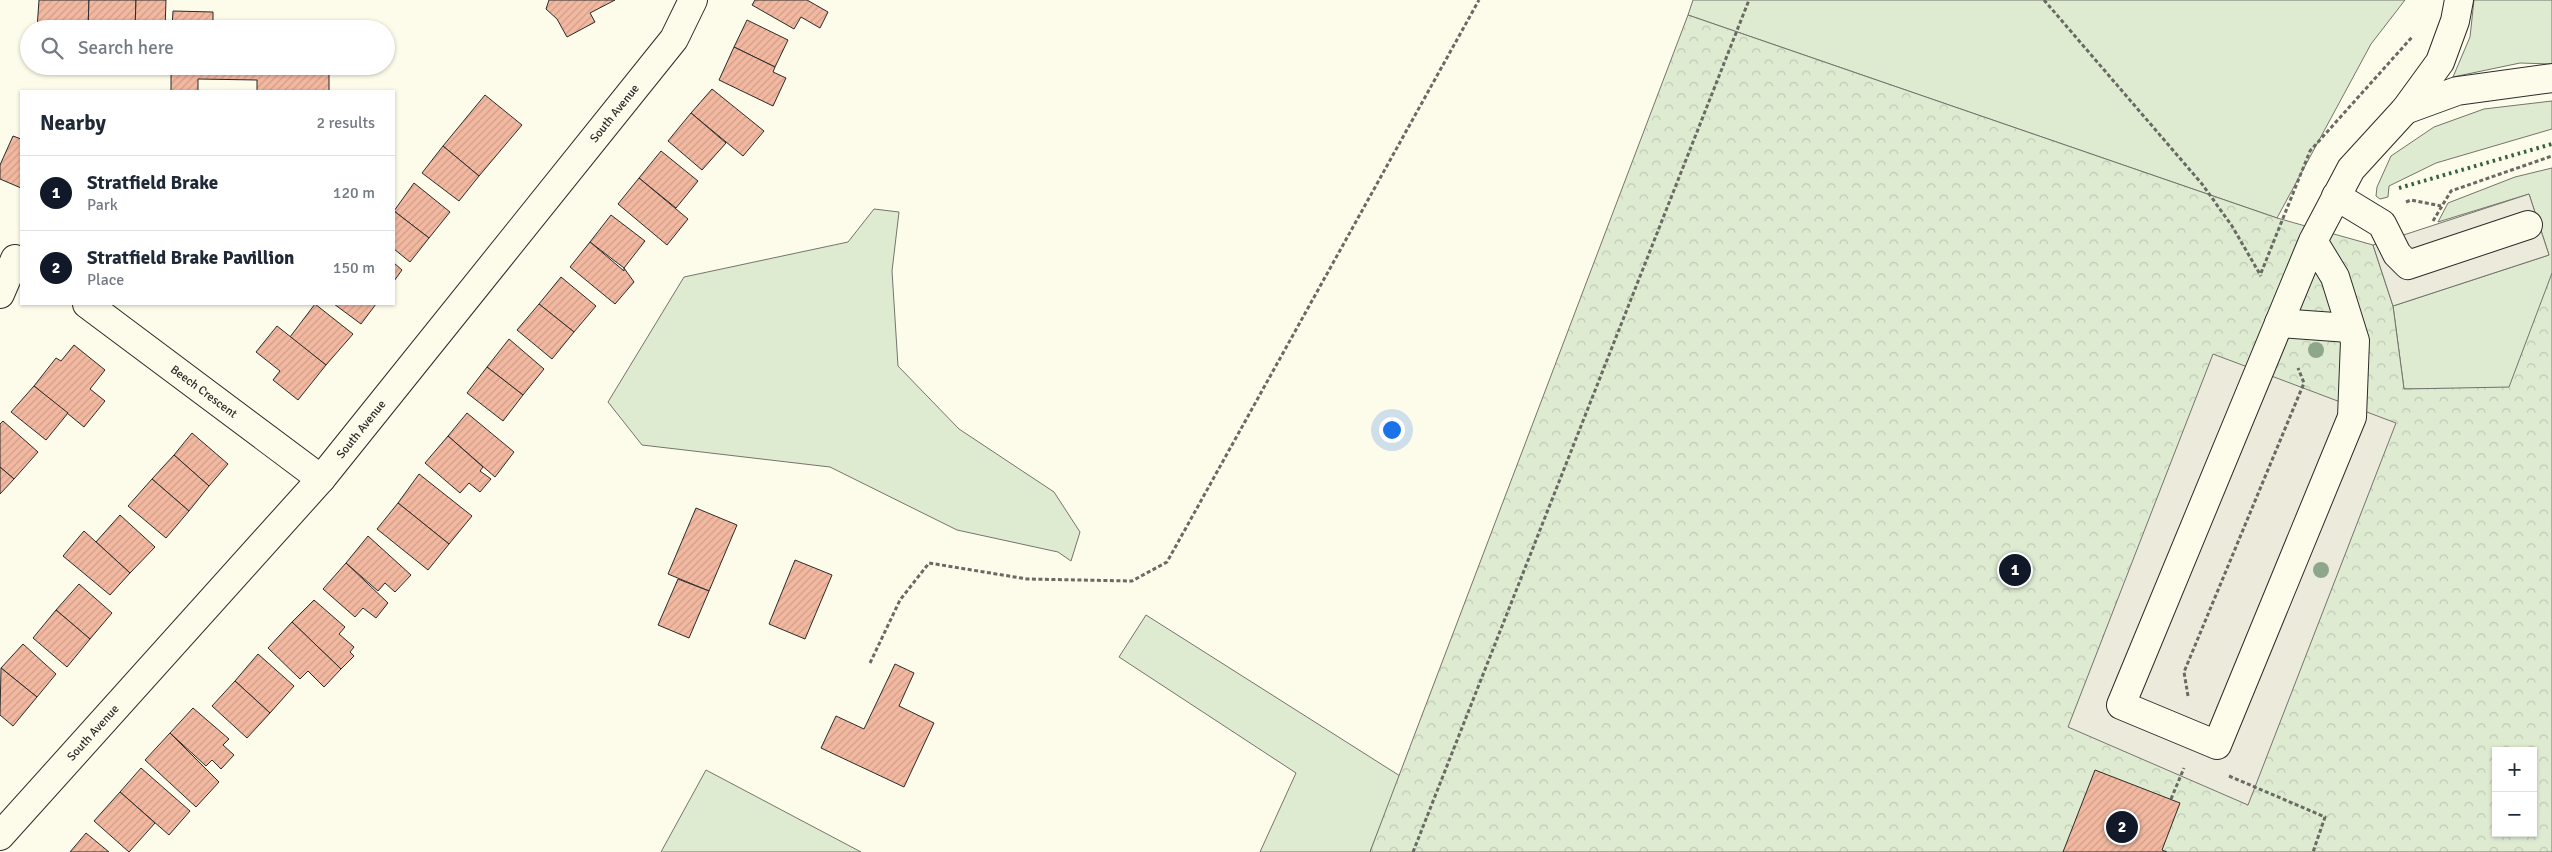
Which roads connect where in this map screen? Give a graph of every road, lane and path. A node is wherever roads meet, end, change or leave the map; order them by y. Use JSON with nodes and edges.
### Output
{"nodes":[{"id":1,"x":693,"y":0,"type":"edge"},
{"id":2,"x":1479,"y":0,"type":"edge"},
{"id":3,"x":1749,"y":0,"type":"edge"},
{"id":4,"x":2044,"y":0,"type":"edge"},
{"id":5,"x":2459,"y":0,"type":"edge"},
{"id":6,"x":2552,"y":78,"type":"edge"},
{"id":7,"x":2405,"y":110,"type":"junction"},
{"id":8,"x":2552,"y":156,"type":"edge"},
{"id":9,"x":2336,"y":196,"type":"junction"},
{"id":10,"x":2528,"y":225,"type":"dead end"},
{"id":11,"x":2313,"y":241,"type":"junction"},
{"id":12,"x":2397,"y":254,"type":"junction"},
{"id":13,"x":12,"y":259,"type":"edge"},
{"id":14,"x":2260,"y":274,"type":"dead end"},
{"id":15,"x":0,"y":294,"type":"edge"},
{"id":16,"x":88,"y":305,"type":"edge"},
{"id":17,"x":2279,"y":323,"type":"junction"},
{"id":18,"x":2349,"y":328,"type":"junction"},
{"id":19,"x":321,"y":479,"type":"junction"},
{"id":20,"x":870,"y":663,"type":"dead end"},
{"id":21,"x":2194,"y":736,"type":"junction"},
{"id":22,"x":2224,"y":774,"type":"dead end"},
{"id":23,"x":2171,"y":799,"type":"dead end"},
{"id":24,"x":0,"y":836,"type":"edge"},
{"id":25,"x":1413,"y":852,"type":"edge"},
{"id":26,"x":2313,"y":852,"type":"edge"}],
"edges":[{"from":1,"to":19,"type":"street","name":"South Avenue"},
{"from":2,"to":20,"type":"path"},
{"from":3,"to":25,"type":"path"},
{"from":4,"to":14,"type":"path"},
{"from":5,"to":7,"type":"street"},
{"from":6,"to":7,"type":"street"},
{"from":7,"to":9,"type":"street"},
{"from":8,"to":12,"type":"path"},
{"from":9,"to":11,"type":"street"},
{"from":9,"to":12,"type":"street"},
{"from":10,"to":12,"type":"street"},
{"from":11,"to":17,"type":"street"},
{"from":11,"to":18,"type":"street"},
{"from":13,"to":15,"type":"street"},
{"from":16,"to":19,"type":"street","name":"Beech Crescent"},
{"from":17,"to":18,"type":"street"},
{"from":17,"to":21,"type":"path"},
{"from":17,"to":21,"type":"street"},
{"from":18,"to":21,"type":"street"},
{"from":19,"to":24,"type":"street","name":"South Avenue"},
{"from":21,"to":23,"type":"path"},
{"from":22,"to":26,"type":"path"}]}
